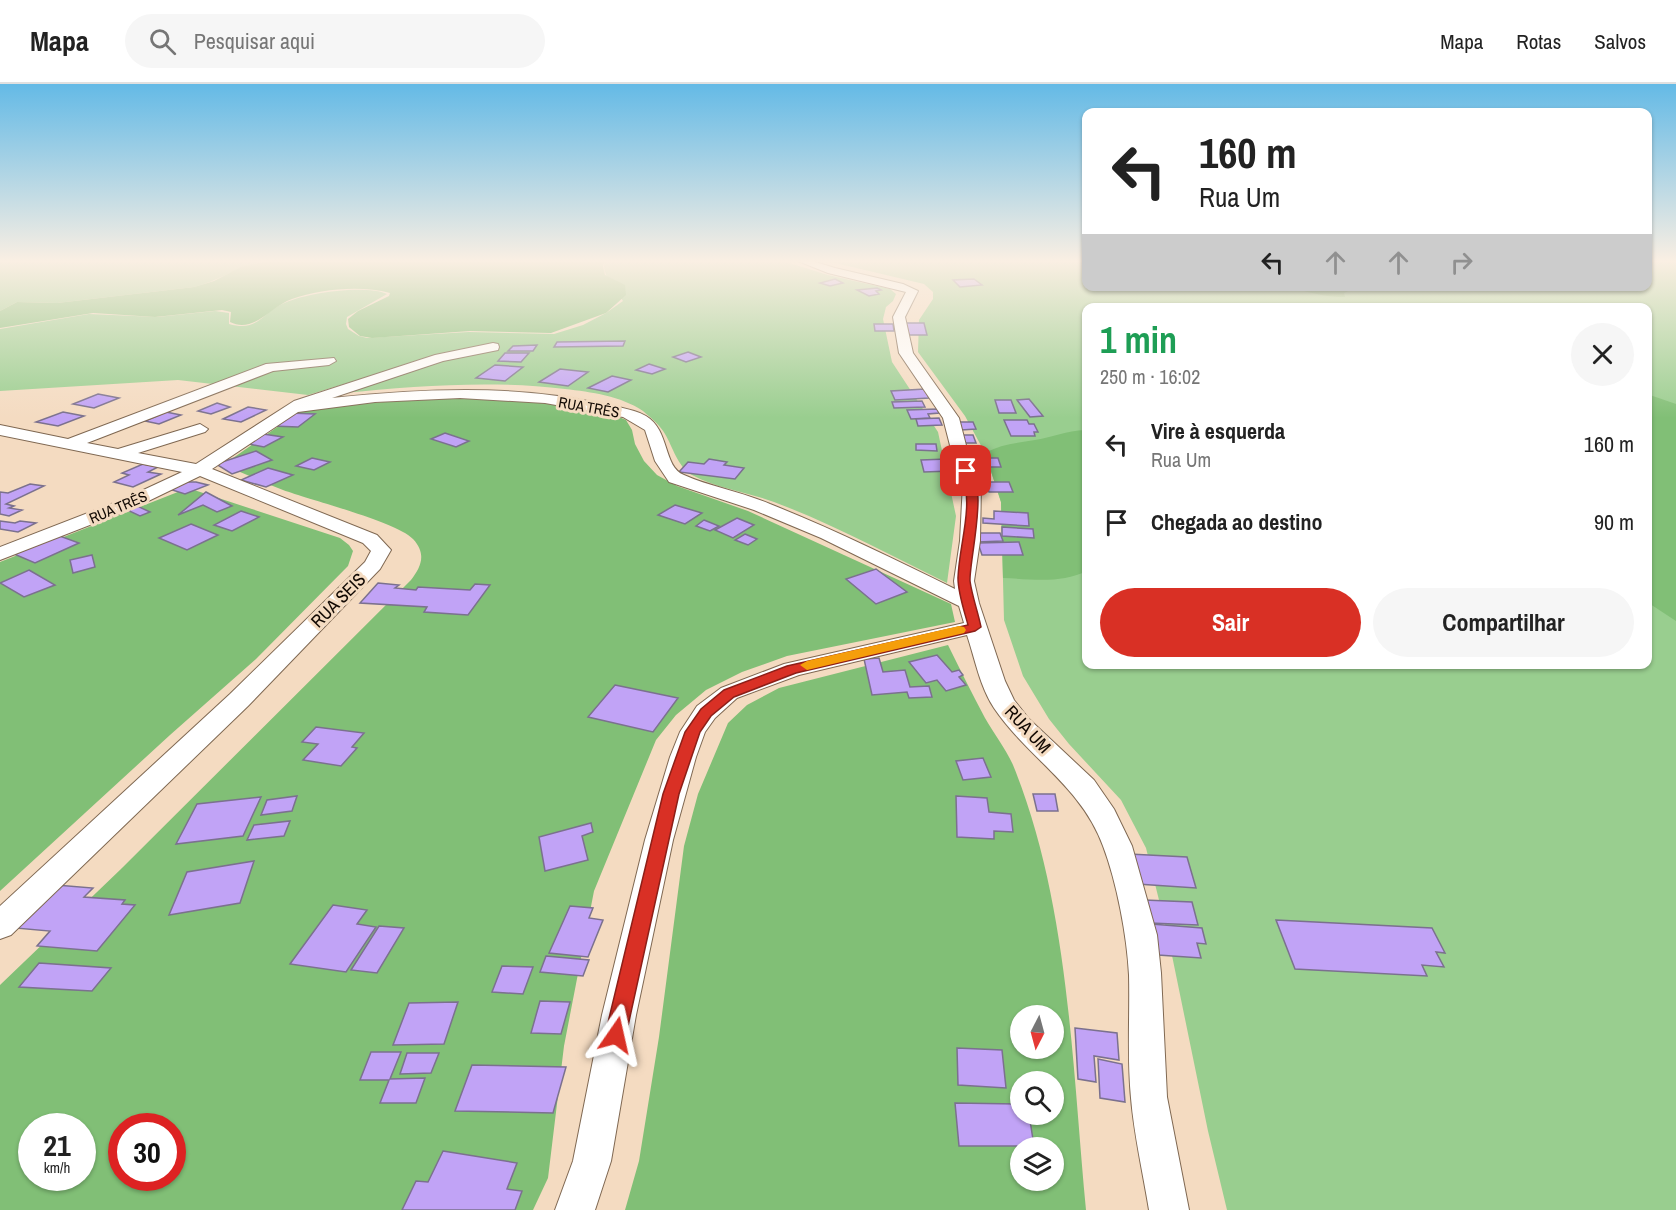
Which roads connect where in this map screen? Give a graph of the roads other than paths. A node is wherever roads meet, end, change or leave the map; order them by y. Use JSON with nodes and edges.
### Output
{"nodes":[{"id":1,"x":901,"y":314,"type":"edge"},
{"id":2,"x":493,"y":347,"type":"dead end"},
{"id":3,"x":329,"y":361,"type":"dead end"},
{"id":4,"x":291,"y":408,"type":"junction"},
{"id":5,"x":200,"y":429,"type":"dead end"},
{"id":6,"x":0,"y":430,"type":"edge"},
{"id":7,"x":71,"y":443,"type":"junction"},
{"id":8,"x":120,"y":454,"type":"junction"},
{"id":9,"x":199,"y":470,"type":"junction"},
{"id":10,"x":0,"y":554,"type":"edge"},
{"id":11,"x":971,"y":615,"type":"junction"},
{"id":12,"x":0,"y":926,"type":"edge"},
{"id":13,"x":575,"y":1210,"type":"edge"},
{"id":14,"x":1169,"y":1210,"type":"edge"}],
"edges":[{"from":1,"to":11,"type":"street","name":"RUA UM"},
{"from":2,"to":4,"type":"street","name":"RUA TRÊS"},
{"from":3,"to":7,"type":"street"},
{"from":4,"to":9,"type":"street","name":"RUA TRÊS"},
{"from":4,"to":11,"type":"street","name":"RUA TRÊS"},
{"from":5,"to":8,"type":"street"},
{"from":6,"to":7,"type":"street","name":"RUA SEIS"},
{"from":7,"to":8,"type":"street","name":"RUA SEIS"},
{"from":8,"to":9,"type":"street","name":"RUA SEIS"},
{"from":9,"to":10,"type":"street","name":"RUA TRÊS"},
{"from":9,"to":12,"type":"street","name":"RUA SEIS"},
{"from":11,"to":13,"type":"street"},
{"from":11,"to":14,"type":"street","name":"RUA UM"}]}
